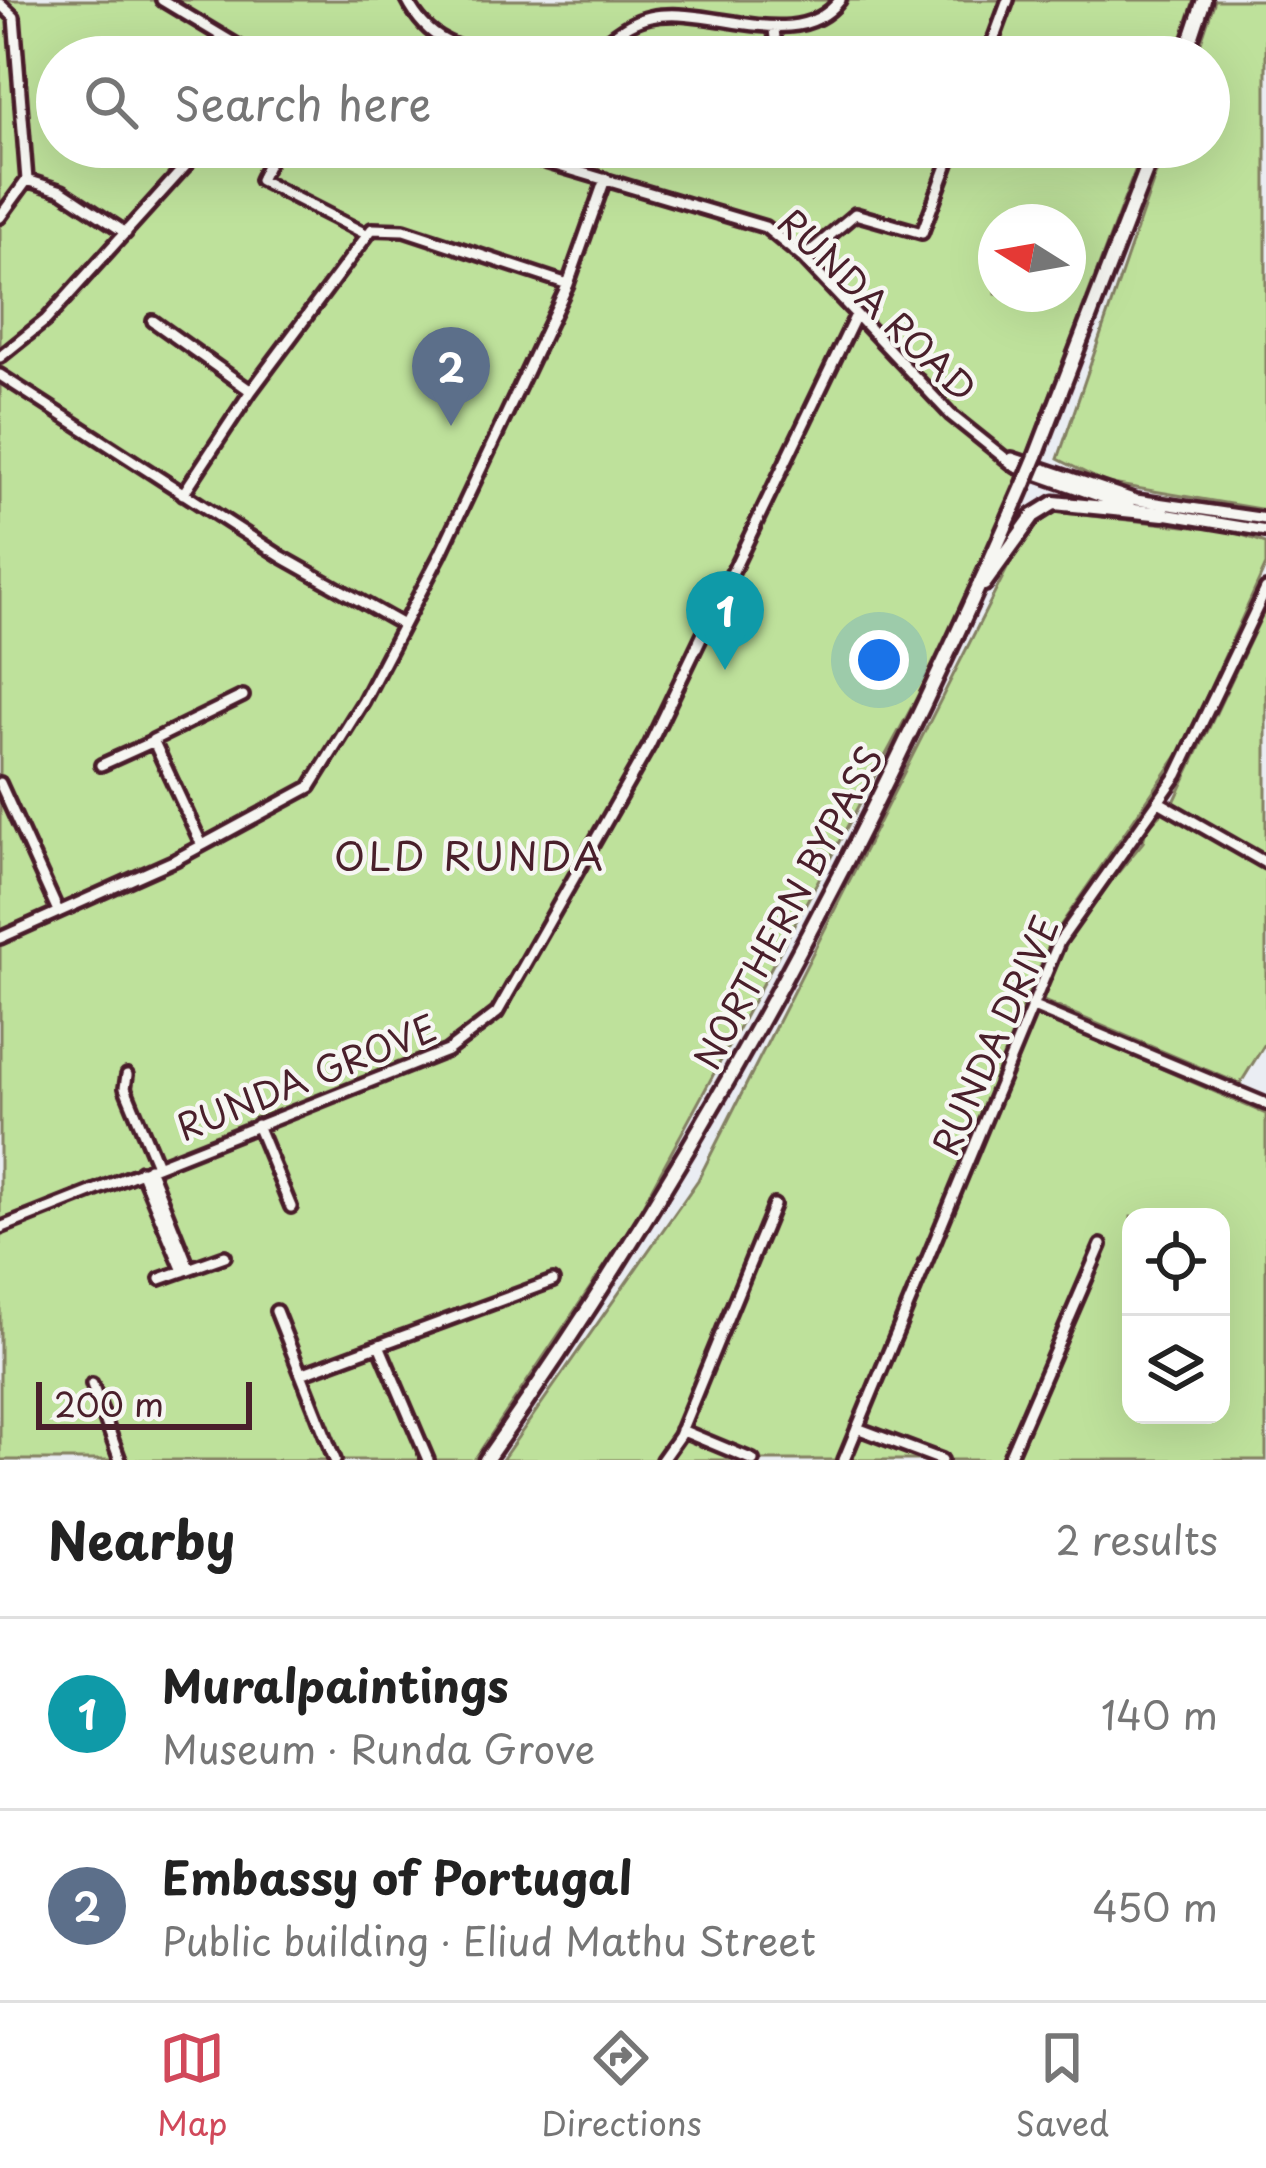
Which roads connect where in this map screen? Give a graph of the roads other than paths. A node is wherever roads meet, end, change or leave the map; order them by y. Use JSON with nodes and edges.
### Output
{"nodes":[{"id":1,"x":162,"y":0,"type":"edge"},
{"id":2,"x":407,"y":0,"type":"edge"},
{"id":3,"x":840,"y":0,"type":"edge"},
{"id":4,"x":1008,"y":0,"type":"edge"},
{"id":5,"x":1204,"y":0,"type":"edge"},
{"id":6,"x":0,"y":4,"type":"edge"},
{"id":7,"x":774,"y":29,"type":"junction"},
{"id":8,"x":219,"y":36,"type":"edge"},
{"id":9,"x":433,"y":36,"type":"edge"},
{"id":10,"x":612,"y":36,"type":"edge"},
{"id":11,"x":774,"y":36,"type":"edge"},
{"id":12,"x":995,"y":36,"type":"edge"},
{"id":13,"x":1192,"y":36,"type":"edge"},
{"id":14,"x":184,"y":168,"type":"edge"},
{"id":15,"x":266,"y":168,"type":"edge"},
{"id":16,"x":577,"y":168,"type":"edge"},
{"id":17,"x":946,"y":168,"type":"edge"},
{"id":18,"x":1146,"y":168,"type":"edge"},
{"id":19,"x":605,"y":178,"type":"junction"},
{"id":20,"x":27,"y":180,"type":"junction"},
{"id":21,"x":0,"y":217,"type":"edge"},
{"id":22,"x":126,"y":233,"type":"junction"},
{"id":23,"x":366,"y":234,"type":"junction"},
{"id":24,"x":803,"y":258,"type":"junction"},
{"id":25,"x":568,"y":284,"type":"junction"},
{"id":26,"x":856,"y":315,"type":"junction"},
{"id":27,"x":153,"y":321,"type":"dead end"},
{"id":28,"x":0,"y":357,"type":"edge"},
{"id":29,"x":0,"y":375,"type":"edge"},
{"id":30,"x":251,"y":391,"type":"junction"},
{"id":31,"x":1006,"y":457,"type":"junction"},
{"id":32,"x":183,"y":494,"type":"junction"},
{"id":33,"x":1164,"y":514,"type":"junction"},
{"id":34,"x":1266,"y":519,"type":"edge"},
{"id":35,"x":1266,"y":531,"type":"edge"},
{"id":36,"x":979,"y":589,"type":"junction"},
{"id":37,"x":1266,"y":589,"type":"edge"},
{"id":38,"x":404,"y":625,"type":"junction"},
{"id":39,"x":243,"y":696,"type":"dead end"},
{"id":40,"x":152,"y":742,"type":"junction"},
{"id":41,"x":101,"y":765,"type":"dead end"},
{"id":42,"x":0,"y":783,"type":"edge"},
{"id":43,"x":1159,"y":802,"type":"junction"},
{"id":44,"x":200,"y":844,"type":"junction"},
{"id":45,"x":1266,"y":863,"type":"edge"},
{"id":46,"x":58,"y":911,"type":"junction"},
{"id":47,"x":0,"y":938,"type":"edge"},
{"id":48,"x":1031,"y":1006,"type":"junction"},
{"id":49,"x":127,"y":1075,"type":"dead end"},
{"id":50,"x":1266,"y":1104,"type":"edge"},
{"id":51,"x":256,"y":1125,"type":"junction"},
{"id":52,"x":149,"y":1168,"type":"junction"},
{"id":53,"x":774,"y":1205,"type":"dead end"},
{"id":54,"x":291,"y":1207,"type":"dead end"},
{"id":55,"x":0,"y":1228,"type":"edge"},
{"id":56,"x":1101,"y":1245,"type":"dead end"},
{"id":57,"x":225,"y":1256,"type":"dead end"},
{"id":58,"x":186,"y":1269,"type":"junction"},
{"id":59,"x":160,"y":1279,"type":"dead end"},
{"id":60,"x":553,"y":1281,"type":"dead end"},
{"id":61,"x":276,"y":1311,"type":"dead end"},
{"id":62,"x":379,"y":1345,"type":"junction"},
{"id":63,"x":301,"y":1374,"type":"junction"},
{"id":64,"x":92,"y":1384,"type":"dead end"},
{"id":65,"x":857,"y":1428,"type":"junction"},
{"id":66,"x":682,"y":1430,"type":"junction"},
{"id":67,"x":119,"y":1460,"type":"edge"},
{"id":68,"x":335,"y":1460,"type":"edge"},
{"id":69,"x":428,"y":1460,"type":"edge"},
{"id":70,"x":486,"y":1460,"type":"edge"},
{"id":71,"x":662,"y":1460,"type":"edge"},
{"id":72,"x":753,"y":1460,"type":"edge"},
{"id":73,"x":844,"y":1460,"type":"edge"},
{"id":74,"x":942,"y":1460,"type":"edge"},
{"id":75,"x":1008,"y":1460,"type":"edge"}],
"edges":[{"from":1,"to":8,"type":"street"},
{"from":2,"to":9,"type":"street"},
{"from":3,"to":7,"type":"street"},
{"from":4,"to":12,"type":"street"},
{"from":5,"to":13,"type":"main road"},
{"from":6,"to":20,"type":"street"},
{"from":7,"to":10,"type":"street"},
{"from":7,"to":11,"type":"street"},
{"from":14,"to":22,"type":"street"},
{"from":15,"to":23,"type":"street"},
{"from":16,"to":19,"type":"street","name":"RUNDA ROAD"},
{"from":17,"to":24,"type":"street"},
{"from":18,"to":36,"type":"main road","name":"NORTHERN BYPASS","bridge":true},
{"from":19,"to":24,"type":"street","name":"RUNDA ROAD"},
{"from":19,"to":25,"type":"street"},
{"from":20,"to":21,"type":"street"},
{"from":20,"to":22,"type":"street"},
{"from":22,"to":28,"type":"street"},
{"from":23,"to":25,"type":"street"},
{"from":23,"to":30,"type":"street"},
{"from":24,"to":26,"type":"street","name":"RUNDA ROAD"},
{"from":25,"to":38,"type":"street"},
{"from":26,"to":31,"type":"street","name":"RUNDA ROAD"},
{"from":26,"to":51,"type":"street","name":"RUNDA GROVE"},
{"from":27,"to":30,"type":"street"},
{"from":29,"to":32,"type":"street"},
{"from":30,"to":32,"type":"street"},
{"from":31,"to":33,"type":"street","name":"RUNDA ROAD"},
{"from":31,"to":34,"type":"street","name":"RUNDA ROAD"},
{"from":32,"to":38,"type":"street"},
{"from":33,"to":35,"type":"street","name":"RUNDA ROAD"},
{"from":33,"to":36,"type":"main road"},
{"from":36,"to":70,"type":"main road","name":"NORTHERN BYPASS"},
{"from":37,"to":43,"type":"street","name":"RUNDA DRIVE"},
{"from":38,"to":44,"type":"street"},
{"from":39,"to":40,"type":"street"},
{"from":40,"to":41,"type":"street"},
{"from":40,"to":44,"type":"street"},
{"from":42,"to":46,"type":"street"},
{"from":43,"to":45,"type":"street"},
{"from":43,"to":48,"type":"street","name":"RUNDA DRIVE"},
{"from":44,"to":46,"type":"street"},
{"from":46,"to":47,"type":"street"},
{"from":48,"to":50,"type":"street"},
{"from":48,"to":65,"type":"street","name":"RUNDA DRIVE"},
{"from":49,"to":52,"type":"street"},
{"from":51,"to":52,"type":"street","name":"RUNDA GROVE"},
{"from":51,"to":54,"type":"street"},
{"from":52,"to":55,"type":"street","name":"RUNDA GROVE"},
{"from":52,"to":58,"type":"street"},
{"from":53,"to":66,"type":"street"},
{"from":56,"to":75,"type":"street"},
{"from":57,"to":58,"type":"street"},
{"from":58,"to":59,"type":"street"},
{"from":60,"to":62,"type":"street"},
{"from":61,"to":63,"type":"street"},
{"from":62,"to":63,"type":"street"},
{"from":62,"to":69,"type":"street"},
{"from":63,"to":68,"type":"street"},
{"from":64,"to":67,"type":"street"},
{"from":65,"to":73,"type":"street","name":"RUNDA DRIVE"},
{"from":65,"to":74,"type":"street"},
{"from":66,"to":71,"type":"street"},
{"from":66,"to":72,"type":"street"}]}
